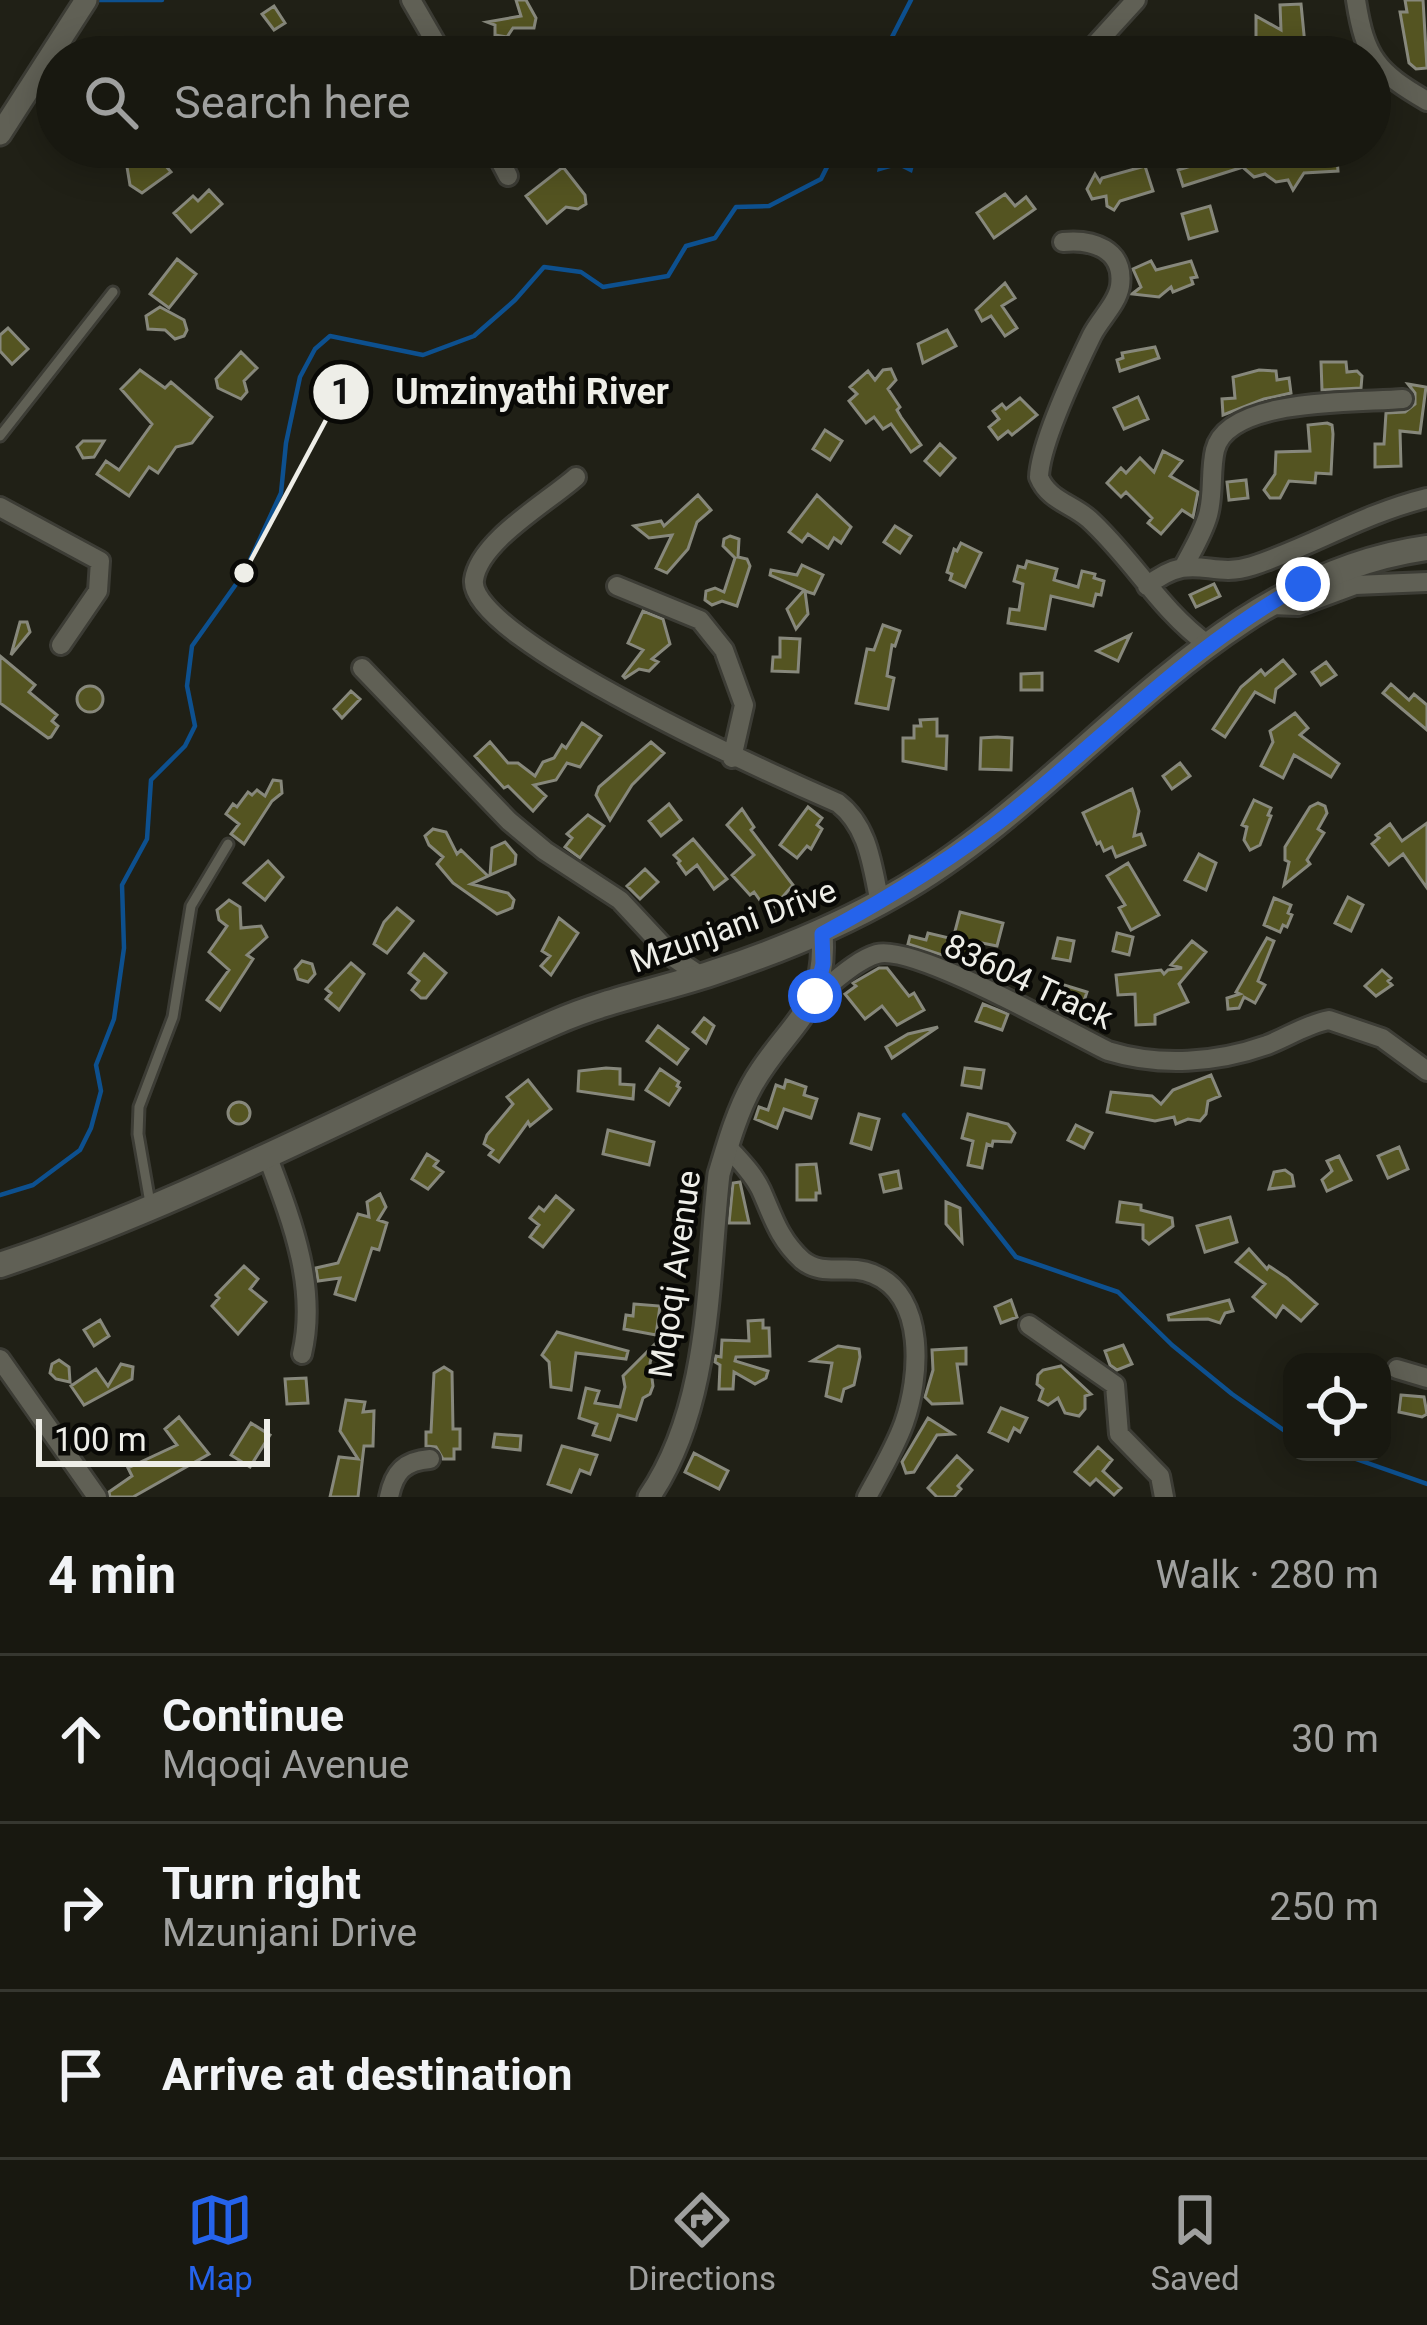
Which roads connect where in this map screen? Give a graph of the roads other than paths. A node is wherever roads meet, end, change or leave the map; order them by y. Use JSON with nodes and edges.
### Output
{"nodes":[{"id":1,"x":86,"y":0,"type":"edge"},
{"id":2,"x":411,"y":0,"type":"edge"},
{"id":3,"x":1136,"y":0,"type":"edge"},
{"id":4,"x":1356,"y":0,"type":"edge"},
{"id":5,"x":63,"y":36,"type":"edge"},
{"id":6,"x":432,"y":36,"type":"edge"},
{"id":7,"x":1103,"y":36,"type":"edge"},
{"id":8,"x":1365,"y":36,"type":"edge"},
{"id":9,"x":36,"y":78,"type":"edge"},
{"id":10,"x":1391,"y":79,"type":"edge"},
{"id":11,"x":1427,"y":101,"type":"edge"},
{"id":12,"x":0,"y":134,"type":"edge"},
{"id":13,"x":504,"y":168,"type":"edge"},
{"id":14,"x":508,"y":176,"type":"dead end"},
{"id":15,"x":1064,"y":242,"type":"dead end"},
{"id":16,"x":113,"y":292,"type":"dead end"},
{"id":17,"x":1403,"y":399,"type":"dead end"},
{"id":18,"x":0,"y":436,"type":"edge"},
{"id":19,"x":576,"y":477,"type":"dead end"},
{"id":20,"x":1427,"y":498,"type":"edge"},
{"id":21,"x":0,"y":508,"type":"edge"},
{"id":22,"x":1427,"y":548,"type":"edge"},
{"id":23,"x":1184,"y":566,"type":"junction"},
{"id":24,"x":1427,"y":582,"type":"edge"},
{"id":25,"x":617,"y":586,"type":"dead end"},
{"id":26,"x":1147,"y":586,"type":"junction"},
{"id":27,"x":1267,"y":604,"type":"junction"},
{"id":28,"x":62,"y":644,"type":"dead end"},
{"id":29,"x":1207,"y":644,"type":"junction"},
{"id":30,"x":362,"y":668,"type":"dead end"},
{"id":31,"x":733,"y":758,"type":"junction"},
{"id":32,"x":229,"y":844,"type":"dead end"},
{"id":33,"x":880,"y":902,"type":"junction"},
{"id":34,"x":822,"y":934,"type":"junction"},
{"id":35,"x":701,"y":976,"type":"junction"},
{"id":36,"x":815,"y":996,"type":"junction"},
{"id":37,"x":1427,"y":1071,"type":"edge"},
{"id":38,"x":727,"y":1146,"type":"junction"},
{"id":39,"x":267,"y":1155,"type":"junction"},
{"id":40,"x":151,"y":1208,"type":"junction"},
{"id":41,"x":0,"y":1265,"type":"edge"},
{"id":42,"x":1029,"y":1325,"type":"dead end"},
{"id":43,"x":302,"y":1354,"type":"dead end"},
{"id":44,"x":0,"y":1359,"type":"edge"},
{"id":45,"x":1397,"y":1370,"type":"dead end"},
{"id":46,"x":1427,"y":1378,"type":"edge"},
{"id":47,"x":430,"y":1459,"type":"dead end"},
{"id":48,"x":98,"y":1497,"type":"edge"},
{"id":49,"x":389,"y":1497,"type":"edge"},
{"id":50,"x":649,"y":1497,"type":"edge"},
{"id":51,"x":867,"y":1497,"type":"edge"},
{"id":52,"x":1165,"y":1497,"type":"edge"}],
"edges":[{"from":1,"to":5,"type":"street"},
{"from":2,"to":6,"type":"street"},
{"from":3,"to":7,"type":"street"},
{"from":4,"to":8,"type":"street"},
{"from":9,"to":12,"type":"street"},
{"from":10,"to":11,"type":"street"},
{"from":13,"to":14,"type":"street"},
{"from":15,"to":26,"type":"street"},
{"from":16,"to":18,"type":"lane"},
{"from":17,"to":23,"type":"street"},
{"from":19,"to":31,"type":"street"},
{"from":20,"to":23,"type":"street"},
{"from":21,"to":28,"type":"street"},
{"from":22,"to":27,"type":"main road","name":"Mzunjani Drive"},
{"from":23,"to":26,"type":"street"},
{"from":24,"to":27,"type":"street"},
{"from":25,"to":31,"type":"street"},
{"from":26,"to":29,"type":"street"},
{"from":27,"to":29,"type":"main road","name":"Mzunjani Drive"},
{"from":29,"to":33,"type":"main road","name":"Mzunjani Drive"},
{"from":30,"to":35,"type":"street"},
{"from":31,"to":33,"type":"street"},
{"from":32,"to":40,"type":"lane"},
{"from":33,"to":34,"type":"main road","name":"Mzunjani Drive"},
{"from":34,"to":35,"type":"main road","name":"Mzunjani Drive"},
{"from":34,"to":36,"type":"street","name":"Mqoqi Avenue"},
{"from":35,"to":39,"type":"main road","name":"Mzunjani Drive"},
{"from":36,"to":37,"type":"street","name":"83604 Track"},
{"from":36,"to":38,"type":"street","name":"Mqoqi Avenue"},
{"from":38,"to":50,"type":"street","name":"Mqoqi Avenue"},
{"from":38,"to":51,"type":"street"},
{"from":39,"to":40,"type":"main road","name":"Mzunjani Drive"},
{"from":39,"to":43,"type":"street"},
{"from":40,"to":41,"type":"main road","name":"Mzunjani Drive"},
{"from":42,"to":52,"type":"street"},
{"from":44,"to":48,"type":"street"},
{"from":45,"to":46,"type":"street"},
{"from":47,"to":49,"type":"street"}]}
